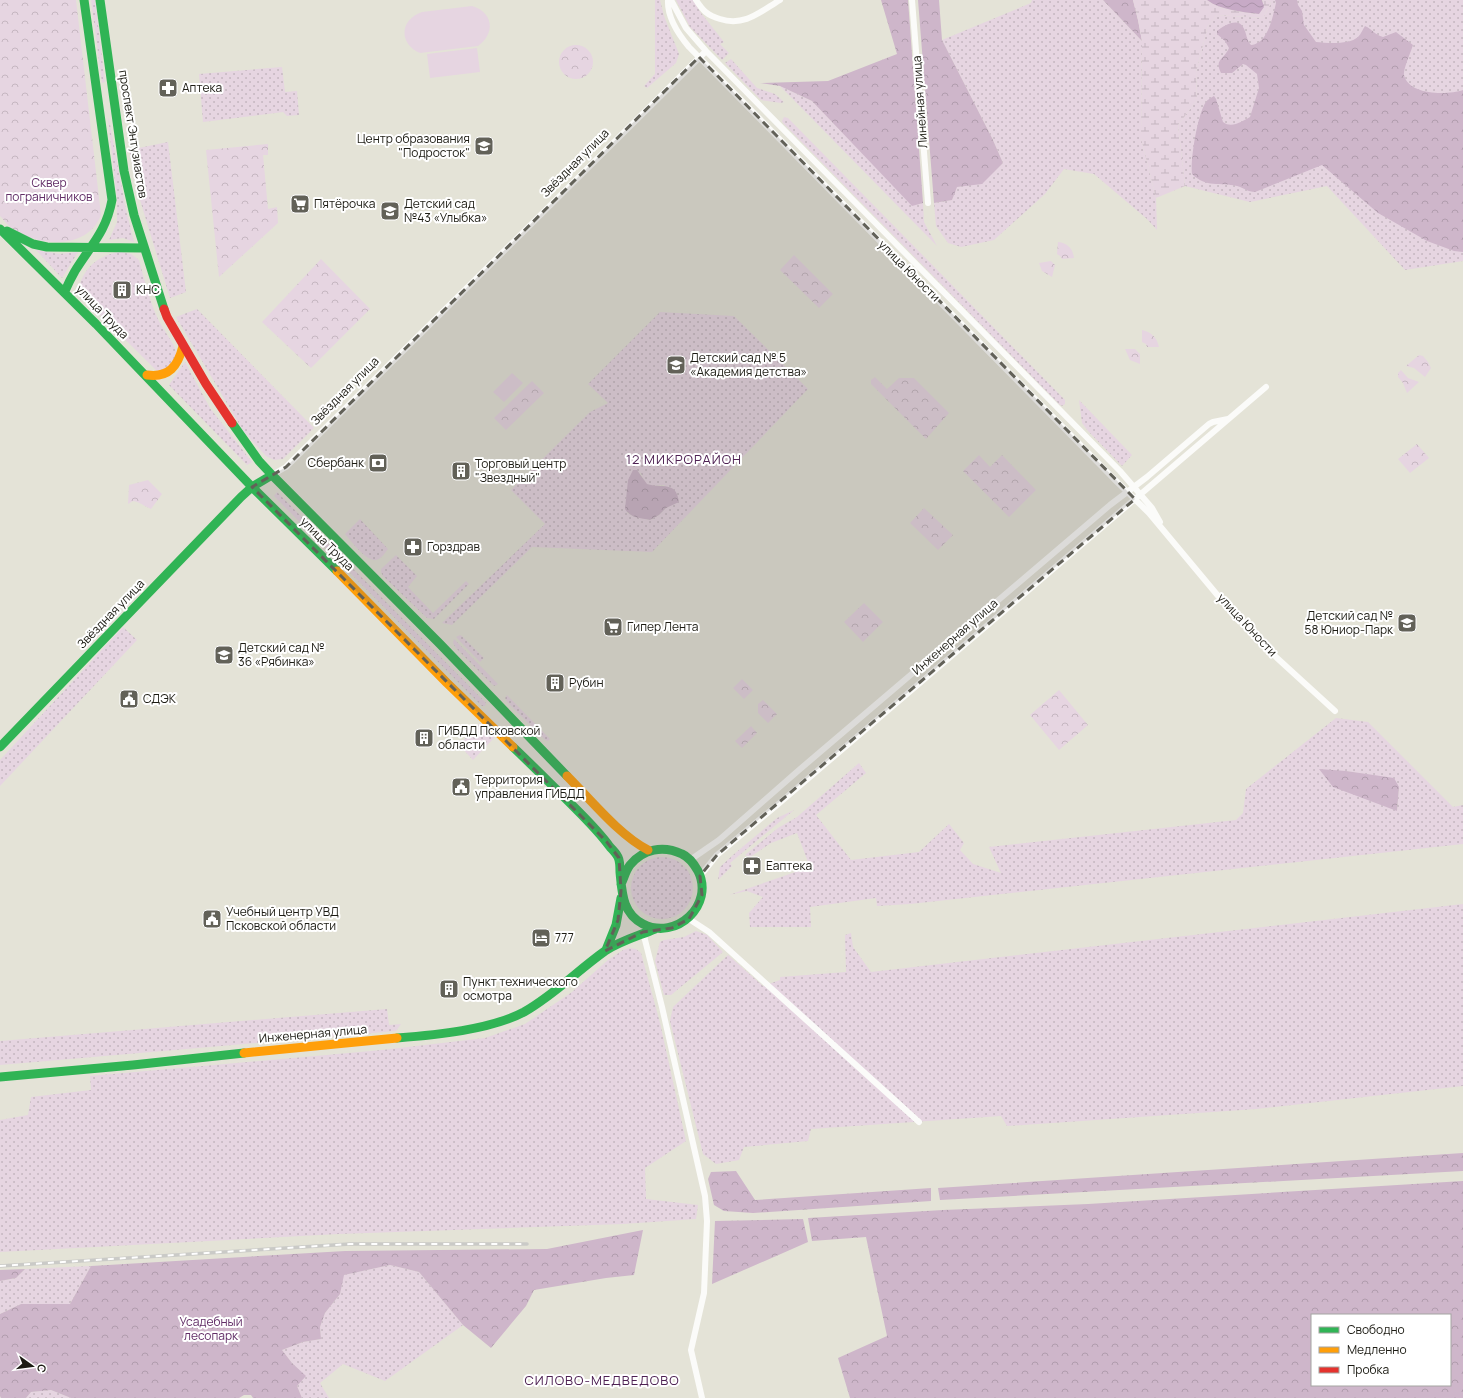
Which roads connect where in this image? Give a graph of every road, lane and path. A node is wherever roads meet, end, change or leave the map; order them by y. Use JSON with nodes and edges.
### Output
{"nodes":[{"id":1,"x":84,"y":0,"type":"edge"},
{"id":2,"x":100,"y":0,"type":"edge"},
{"id":3,"x":668,"y":0,"type":"edge"},
{"id":4,"x":671,"y":0,"type":"edge"},
{"id":5,"x":696,"y":0,"type":"edge"},
{"id":6,"x":780,"y":0,"type":"edge"},
{"id":7,"x":912,"y":0,"type":"edge"},
{"id":8,"x":706,"y":50,"type":"junction"},
{"id":9,"x":699,"y":57,"type":"junction"},
{"id":10,"x":928,"y":203,"type":"dead end"},
{"id":11,"x":0,"y":228,"type":"edge"},
{"id":12,"x":93,"y":247,"type":"junction"},
{"id":13,"x":144,"y":248,"type":"junction"},
{"id":14,"x":65,"y":291,"type":"junction"},
{"id":15,"x":183,"y":346,"type":"junction"},
{"id":16,"x":147,"y":376,"type":"junction"},
{"id":17,"x":1266,"y":387,"type":"dead end"},
{"id":18,"x":1230,"y":419,"type":"junction"},
{"id":19,"x":272,"y":475,"type":"junction"},
{"id":20,"x":252,"y":487,"type":"junction"},
{"id":21,"x":1134,"y":487,"type":"junction"},
{"id":22,"x":1127,"y":492,"type":"junction"},
{"id":23,"x":1140,"y":494,"type":"junction"},
{"id":24,"x":1135,"y":499,"type":"junction"},
{"id":25,"x":1166,"y":532,"type":"junction"},
{"id":26,"x":1335,"y":711,"type":"dead end"},
{"id":27,"x":0,"y":747,"type":"edge"},
{"id":28,"x":648,"y":850,"type":"junction"},
{"id":29,"x":690,"y":860,"type":"junction"},
{"id":30,"x":700,"y":876,"type":"junction"},
{"id":31,"x":621,"y":888,"type":"junction"},
{"id":32,"x":689,"y":919,"type":"junction"},
{"id":33,"x":655,"y":928,"type":"junction"},
{"id":34,"x":643,"y":932,"type":"junction"},
{"id":35,"x":605,"y":951,"type":"junction"},
{"id":36,"x":0,"y":1077,"type":"edge"},
{"id":37,"x":919,"y":1122,"type":"dead end"},
{"id":38,"x":702,"y":1398,"type":"edge"}],
"edges":[{"from":1,"to":12,"type":"main road"},
{"from":2,"to":13,"type":"main road","name":"проспект Энтузиастов"},
{"from":3,"to":9,"type":"street","name":"улица Юности"},
{"from":4,"to":8,"type":"street","name":"улица Юности"},
{"from":5,"to":6,"type":"street"},
{"from":7,"to":10,"type":"street","name":"Линейная улица"},
{"from":8,"to":9,"type":"street","name":"Звёздная улица"},
{"from":8,"to":21,"type":"street","name":"улица Юности"},
{"from":9,"to":19,"type":"street","name":"Звёздная улица"},
{"from":9,"to":22,"type":"street","name":"улица Юности"},
{"from":11,"to":12,"type":"main road"},
{"from":11,"to":14,"type":"main road","name":"улица Труда"},
{"from":12,"to":13,"type":"main road"},
{"from":12,"to":14,"type":"main road"},
{"from":13,"to":15,"type":"main road","name":"проспект Энтузиастов"},
{"from":14,"to":16,"type":"main road","name":"улица Труда"},
{"from":15,"to":16,"type":"main road"},
{"from":15,"to":19,"type":"main road","name":"проспект Энтузиастов"},
{"from":16,"to":20,"type":"main road","name":"улица Труда"},
{"from":17,"to":18,"type":"street","name":"Инженерная улица"},
{"from":18,"to":21,"type":"street","name":"Инженерная улица"},
{"from":18,"to":23,"type":"street","name":"Инженерная улица"},
{"from":19,"to":20,"type":"main road","name":"Звёздная улица"},
{"from":19,"to":28,"type":"main road","name":"улица Труда"},
{"from":20,"to":27,"type":"main road","name":"Звёздная улица"},
{"from":20,"to":31,"type":"main road","name":"улица Труда"},
{"from":21,"to":22,"type":"street","name":"Инженерная улица"},
{"from":21,"to":23,"type":"street","name":"улица Юности"},
{"from":22,"to":24,"type":"street","name":"улица Юности"},
{"from":22,"to":29,"type":"street","name":"Инженерная улица"},
{"from":23,"to":24,"type":"street","name":"Инженерная улица"},
{"from":23,"to":25,"type":"street","name":"улица Юности"},
{"from":24,"to":25,"type":"street","name":"улица Юности"},
{"from":24,"to":30,"type":"street","name":"Инженерная улица"},
{"from":25,"to":26,"type":"street","name":"улица Юности"},
{"from":28,"to":29,"type":"main road"},
{"from":28,"to":31,"type":"main road","name":"Инженерная улица"},
{"from":29,"to":30,"type":"main road"},
{"from":30,"to":32,"type":"main road"},
{"from":31,"to":33,"type":"main road","name":"Инженерная улица"},
{"from":31,"to":35,"type":"main road","name":"Инженерная улица"},
{"from":32,"to":33,"type":"main road","name":"Инженерная улица"},
{"from":32,"to":37,"type":"street"},
{"from":33,"to":34,"type":"main road","name":"Инженерная улица"},
{"from":34,"to":35,"type":"main road","name":"Инженерная улица"},
{"from":34,"to":38,"type":"street"},
{"from":35,"to":36,"type":"main road","name":"Инженерная улица"}]}
